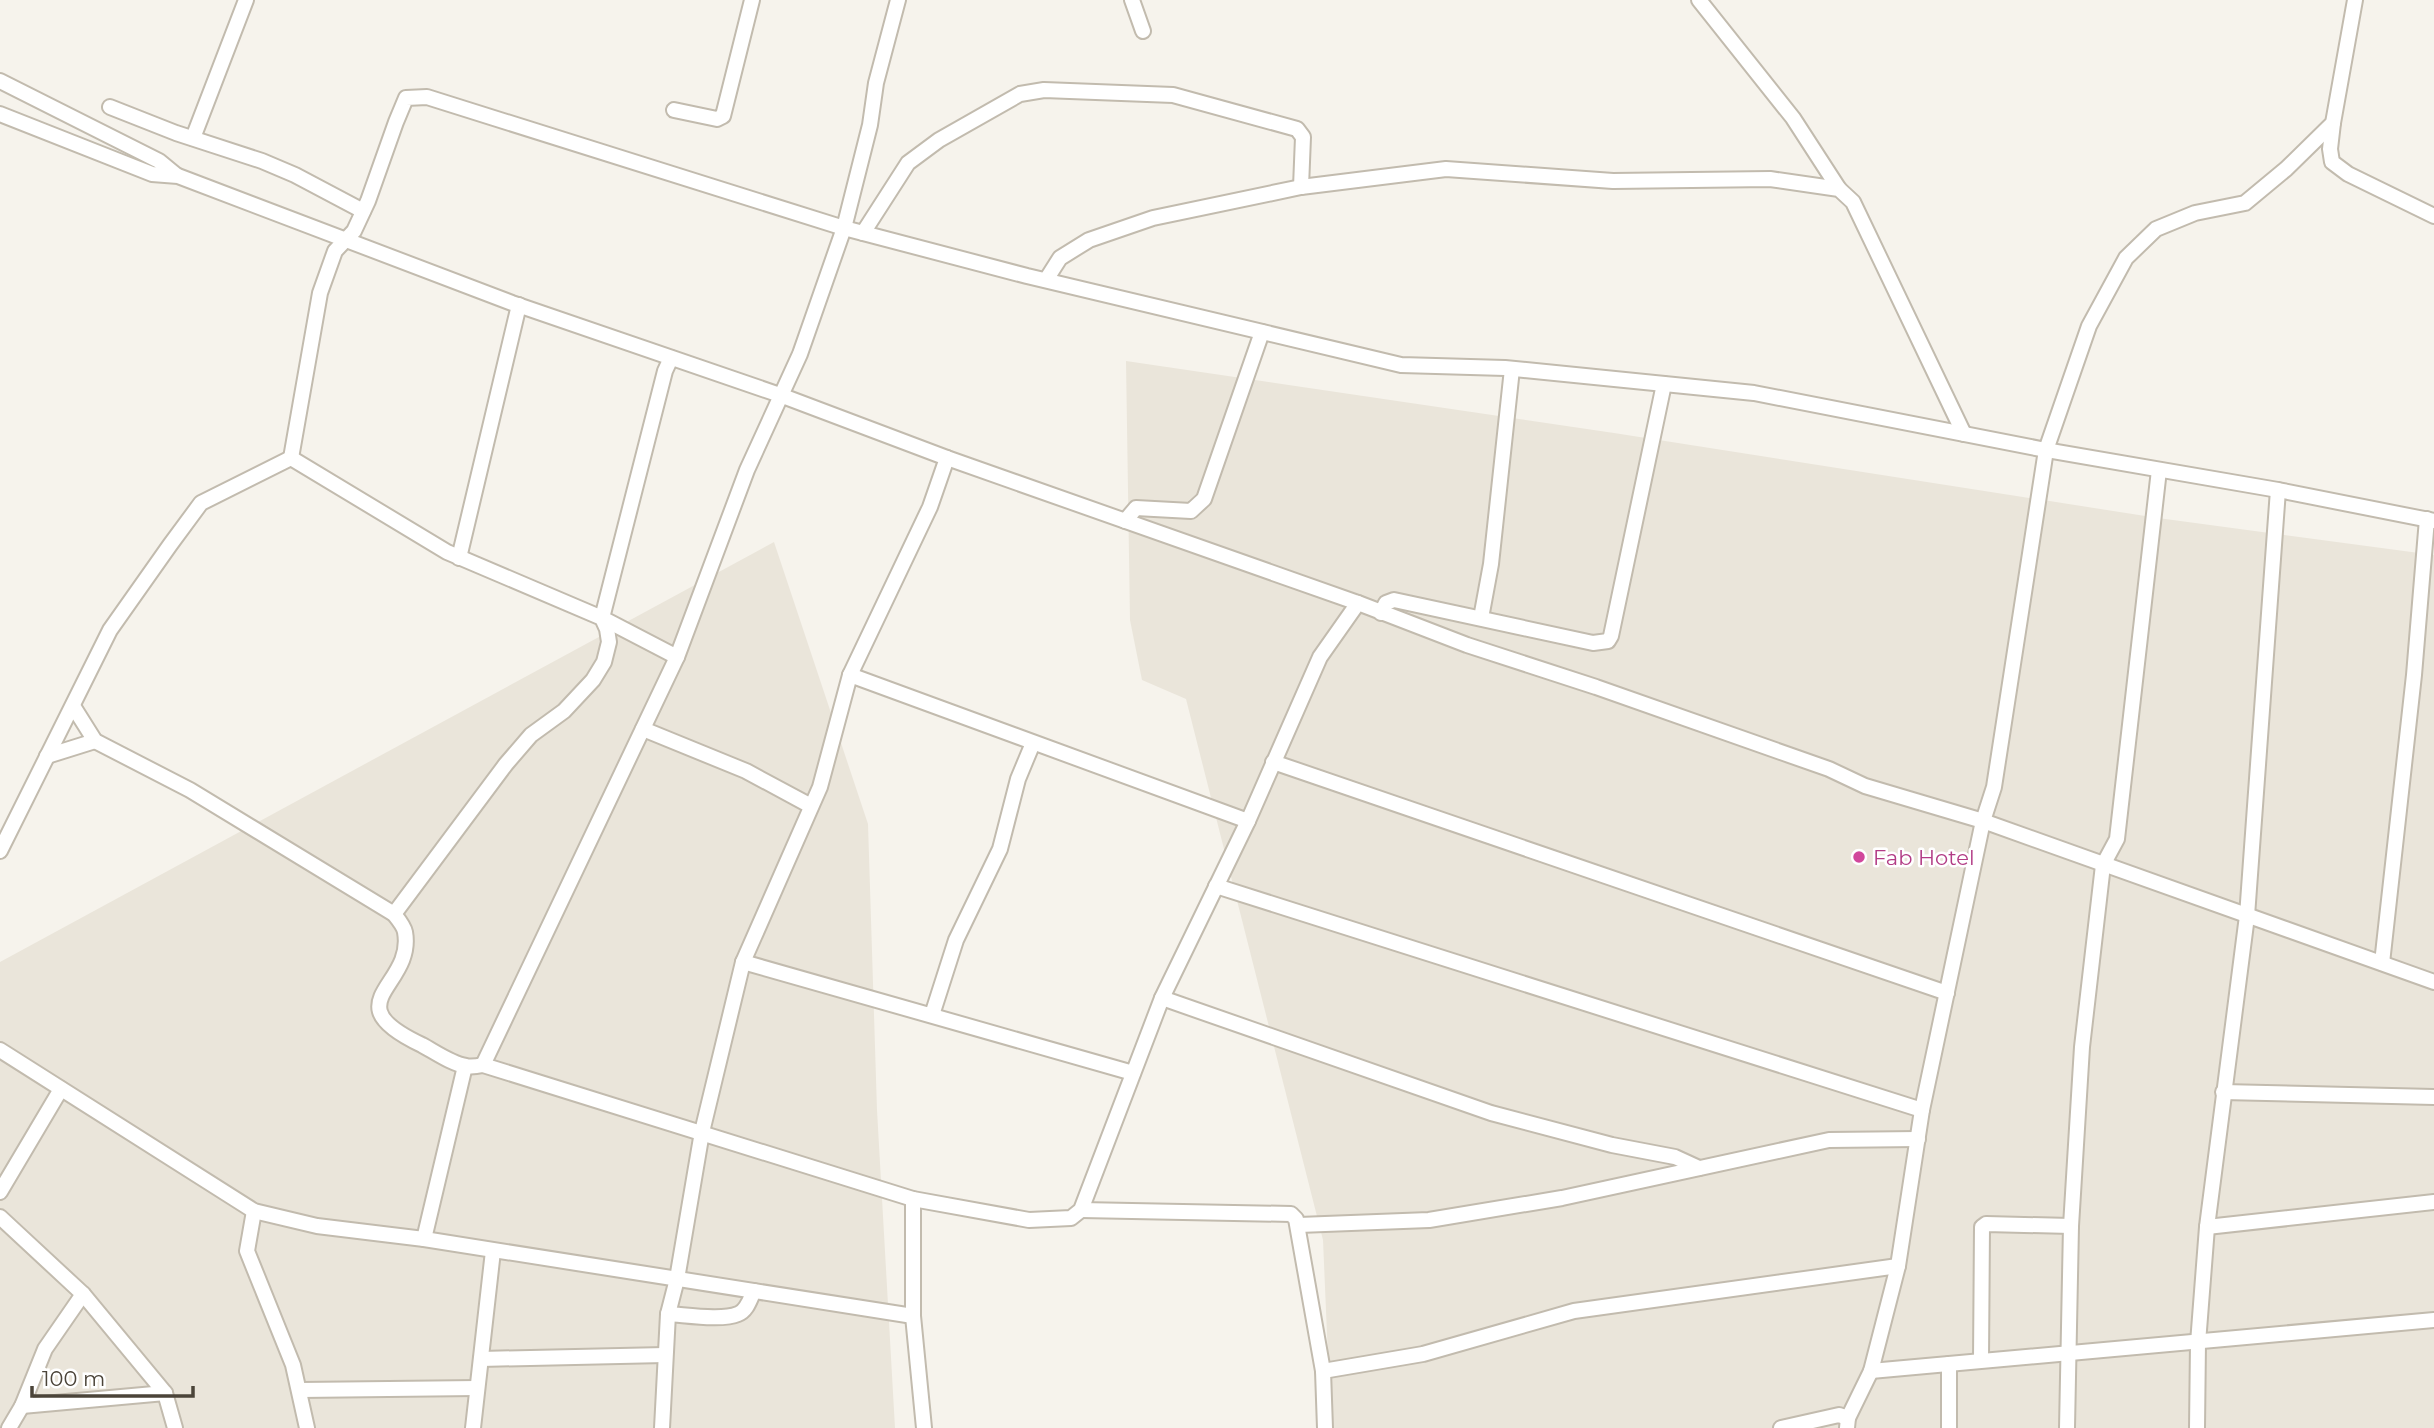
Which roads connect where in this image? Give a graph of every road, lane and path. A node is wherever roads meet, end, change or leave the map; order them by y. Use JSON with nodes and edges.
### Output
{"nodes":[{"id":1,"x":246,"y":0,"type":"edge"},
{"id":2,"x":752,"y":0,"type":"edge"},
{"id":3,"x":898,"y":0,"type":"edge"},
{"id":4,"x":1132,"y":0,"type":"edge"},
{"id":5,"x":1699,"y":0,"type":"edge"},
{"id":6,"x":2355,"y":0,"type":"edge"},
{"id":7,"x":1143,"y":31,"type":"dead end"},
{"id":8,"x":0,"y":81,"type":"edge"},
{"id":9,"x":110,"y":107,"type":"dead end"},
{"id":10,"x":674,"y":110,"type":"dead end"},
{"id":11,"x":0,"y":114,"type":"edge"},
{"id":12,"x":2333,"y":123,"type":"junction"},
{"id":13,"x":193,"y":138,"type":"junction"},
{"id":14,"x":178,"y":176,"type":"junction"},
{"id":15,"x":1301,"y":187,"type":"junction"},
{"id":16,"x":1839,"y":189,"type":"junction"},
{"id":17,"x":363,"y":211,"type":"junction"},
{"id":18,"x":2434,"y":216,"type":"edge"},
{"id":19,"x":844,"y":228,"type":"junction"},
{"id":20,"x":863,"y":233,"type":"junction"},
{"id":21,"x":345,"y":240,"type":"junction"},
{"id":22,"x":1046,"y":280,"type":"junction"},
{"id":23,"x":519,"y":305,"type":"junction"},
{"id":24,"x":1262,"y":332,"type":"junction"},
{"id":25,"x":671,"y":358,"type":"junction"},
{"id":26,"x":1512,"y":369,"type":"junction"},
{"id":27,"x":1664,"y":384,"type":"junction"},
{"id":28,"x":780,"y":395,"type":"junction"},
{"id":29,"x":1964,"y":434,"type":"junction"},
{"id":30,"x":2046,"y":450,"type":"junction"},
{"id":31,"x":291,"y":458,"type":"junction"},
{"id":32,"x":947,"y":458,"type":"junction"},
{"id":33,"x":2159,"y":470,"type":"junction"},
{"id":34,"x":2278,"y":490,"type":"junction"},
{"id":35,"x":2431,"y":520,"type":"edge"},
{"id":36,"x":1125,"y":521,"type":"junction"},
{"id":37,"x":459,"y":558,"type":"junction"},
{"id":38,"x":1358,"y":603,"type":"junction"},
{"id":39,"x":1381,"y":613,"type":"junction"},
{"id":40,"x":602,"y":618,"type":"junction"},
{"id":41,"x":1481,"y":618,"type":"junction"},
{"id":42,"x":677,"y":657,"type":"junction"},
{"id":43,"x":850,"y":675,"type":"junction"},
{"id":44,"x":73,"y":706,"type":"junction"},
{"id":45,"x":643,"y":729,"type":"junction"},
{"id":46,"x":95,"y":741,"type":"junction"},
{"id":47,"x":1033,"y":743,"type":"junction"},
{"id":48,"x":47,"y":756,"type":"junction"},
{"id":49,"x":1273,"y":762,"type":"junction"},
{"id":50,"x":811,"y":806,"type":"junction"},
{"id":51,"x":1248,"y":821,"type":"junction"},
{"id":52,"x":1983,"y":821,"type":"junction"},
{"id":53,"x":0,"y":851,"type":"edge"},
{"id":54,"x":2103,"y":865,"type":"junction"},
{"id":55,"x":1216,"y":886,"type":"junction"},
{"id":56,"x":394,"y":914,"type":"junction"},
{"id":57,"x":2247,"y":916,"type":"junction"},
{"id":58,"x":743,"y":962,"type":"junction"},
{"id":59,"x":2382,"y":963,"type":"junction"},
{"id":60,"x":2434,"y":982,"type":"edge"},
{"id":61,"x":1947,"y":993,"type":"junction"},
{"id":62,"x":1162,"y":998,"type":"junction"},
{"id":63,"x":932,"y":1016,"type":"junction"},
{"id":64,"x":0,"y":1050,"type":"edge"},
{"id":65,"x":483,"y":1065,"type":"junction"},
{"id":66,"x":465,"y":1066,"type":"junction"},
{"id":67,"x":1133,"y":1073,"type":"junction"},
{"id":68,"x":61,"y":1089,"type":"junction"},
{"id":69,"x":2223,"y":1092,"type":"junction"},
{"id":70,"x":2434,"y":1097,"type":"edge"},
{"id":71,"x":1922,"y":1110,"type":"junction"},
{"id":72,"x":702,"y":1132,"type":"junction"},
{"id":73,"x":1918,"y":1139,"type":"junction"},
{"id":74,"x":1699,"y":1168,"type":"junction"},
{"id":75,"x":0,"y":1192,"type":"edge"},
{"id":76,"x":913,"y":1199,"type":"junction"},
{"id":77,"x":2434,"y":1202,"type":"edge"},
{"id":78,"x":1081,"y":1210,"type":"junction"},
{"id":79,"x":254,"y":1211,"type":"junction"},
{"id":80,"x":0,"y":1217,"type":"edge"},
{"id":81,"x":1299,"y":1225,"type":"junction"},
{"id":82,"x":2071,"y":1226,"type":"junction"},
{"id":83,"x":2207,"y":1227,"type":"junction"},
{"id":84,"x":425,"y":1239,"type":"junction"},
{"id":85,"x":493,"y":1251,"type":"junction"},
{"id":86,"x":1898,"y":1266,"type":"junction"},
{"id":87,"x":677,"y":1279,"type":"junction"},
{"id":88,"x":754,"y":1291,"type":"junction"},
{"id":89,"x":83,"y":1294,"type":"junction"},
{"id":90,"x":668,"y":1314,"type":"junction"},
{"id":91,"x":913,"y":1316,"type":"junction"},
{"id":92,"x":2434,"y":1320,"type":"edge"},
{"id":93,"x":2198,"y":1342,"type":"junction"},
{"id":94,"x":2069,"y":1353,"type":"junction"},
{"id":95,"x":665,"y":1355,"type":"junction"},
{"id":96,"x":481,"y":1359,"type":"junction"},
{"id":97,"x":1981,"y":1360,"type":"junction"},
{"id":98,"x":1949,"y":1364,"type":"junction"},
{"id":99,"x":1323,"y":1371,"type":"junction"},
{"id":100,"x":1871,"y":1371,"type":"junction"},
{"id":101,"x":477,"y":1388,"type":"junction"},
{"id":102,"x":300,"y":1390,"type":"junction"},
{"id":103,"x":165,"y":1393,"type":"junction"},
{"id":104,"x":22,"y":1406,"type":"junction"},
{"id":105,"x":1848,"y":1423,"type":"edge"},
{"id":106,"x":9,"y":1428,"type":"edge"},
{"id":107,"x":175,"y":1428,"type":"edge"},
{"id":108,"x":307,"y":1428,"type":"edge"},
{"id":109,"x":473,"y":1428,"type":"edge"},
{"id":110,"x":662,"y":1428,"type":"edge"},
{"id":111,"x":924,"y":1428,"type":"edge"},
{"id":112,"x":1325,"y":1428,"type":"edge"},
{"id":113,"x":1781,"y":1428,"type":"edge"},
{"id":114,"x":1949,"y":1428,"type":"edge"},
{"id":115,"x":2067,"y":1428,"type":"edge"},
{"id":116,"x":2197,"y":1428,"type":"edge"}],
"edges":[{"from":1,"to":13,"type":"street"},
{"from":2,"to":10,"type":"street"},
{"from":3,"to":19,"type":"street"},
{"from":4,"to":7,"type":"street"},
{"from":5,"to":16,"type":"street"},
{"from":6,"to":12,"type":"street"},
{"from":8,"to":14,"type":"street"},
{"from":9,"to":13,"type":"street"},
{"from":11,"to":14,"type":"street"},
{"from":12,"to":18,"type":"street"},
{"from":12,"to":30,"type":"street"},
{"from":13,"to":17,"type":"street"},
{"from":14,"to":21,"type":"street"},
{"from":15,"to":16,"type":"street"},
{"from":15,"to":20,"type":"street"},
{"from":15,"to":22,"type":"street"},
{"from":16,"to":29,"type":"street"},
{"from":17,"to":19,"type":"street"},
{"from":17,"to":21,"type":"street"},
{"from":19,"to":20,"type":"street"},
{"from":19,"to":28,"type":"street"},
{"from":20,"to":22,"type":"street"},
{"from":21,"to":23,"type":"street"},
{"from":21,"to":31,"type":"street"},
{"from":22,"to":24,"type":"street"},
{"from":23,"to":25,"type":"street"},
{"from":23,"to":37,"type":"street"},
{"from":24,"to":26,"type":"street"},
{"from":24,"to":36,"type":"street"},
{"from":25,"to":28,"type":"street"},
{"from":25,"to":40,"type":"street"},
{"from":26,"to":27,"type":"street"},
{"from":26,"to":41,"type":"street"},
{"from":27,"to":29,"type":"street"},
{"from":27,"to":41,"type":"street"},
{"from":28,"to":32,"type":"street"},
{"from":28,"to":42,"type":"street"},
{"from":29,"to":30,"type":"street"},
{"from":30,"to":33,"type":"street"},
{"from":30,"to":52,"type":"street"},
{"from":31,"to":37,"type":"street"},
{"from":31,"to":44,"type":"street"},
{"from":32,"to":36,"type":"street"},
{"from":32,"to":43,"type":"street"},
{"from":33,"to":34,"type":"street"},
{"from":33,"to":54,"type":"street"},
{"from":34,"to":35,"type":"street"},
{"from":34,"to":57,"type":"street"},
{"from":35,"to":59,"type":"street"},
{"from":36,"to":38,"type":"street"},
{"from":37,"to":40,"type":"street"},
{"from":38,"to":39,"type":"street"},
{"from":38,"to":49,"type":"street"},
{"from":39,"to":41,"type":"street"},
{"from":39,"to":52,"type":"street"},
{"from":40,"to":42,"type":"street"},
{"from":40,"to":56,"type":"street"},
{"from":42,"to":45,"type":"street"},
{"from":43,"to":47,"type":"street"},
{"from":43,"to":50,"type":"street"},
{"from":44,"to":46,"type":"street"},
{"from":44,"to":48,"type":"street"},
{"from":45,"to":50,"type":"street"},
{"from":45,"to":65,"type":"street"},
{"from":46,"to":48,"type":"street"},
{"from":46,"to":56,"type":"street"},
{"from":47,"to":51,"type":"street"},
{"from":47,"to":63,"type":"street"},
{"from":48,"to":53,"type":"street"},
{"from":49,"to":51,"type":"street"},
{"from":49,"to":61,"type":"street"},
{"from":50,"to":58,"type":"street"},
{"from":51,"to":55,"type":"street"},
{"from":52,"to":54,"type":"street"},
{"from":52,"to":61,"type":"street"},
{"from":54,"to":57,"type":"street"},
{"from":54,"to":82,"type":"street"},
{"from":55,"to":62,"type":"street"},
{"from":55,"to":71,"type":"street"},
{"from":56,"to":66,"type":"street"},
{"from":57,"to":59,"type":"street"},
{"from":57,"to":69,"type":"street"},
{"from":58,"to":63,"type":"street"},
{"from":58,"to":72,"type":"street"},
{"from":59,"to":60,"type":"street"},
{"from":61,"to":71,"type":"street"},
{"from":62,"to":67,"type":"street"},
{"from":62,"to":74,"type":"street"},
{"from":63,"to":67,"type":"street"},
{"from":64,"to":68,"type":"street"},
{"from":65,"to":66,"type":"street"},
{"from":65,"to":72,"type":"street"},
{"from":66,"to":84,"type":"street"},
{"from":67,"to":78,"type":"street"},
{"from":68,"to":75,"type":"street"},
{"from":68,"to":79,"type":"street"},
{"from":69,"to":70,"type":"street"},
{"from":69,"to":83,"type":"street"},
{"from":71,"to":73,"type":"street"},
{"from":72,"to":76,"type":"street"},
{"from":72,"to":87,"type":"street"},
{"from":73,"to":74,"type":"street"},
{"from":73,"to":86,"type":"street"},
{"from":74,"to":81,"type":"street"},
{"from":76,"to":78,"type":"street"},
{"from":76,"to":91,"type":"street"},
{"from":77,"to":83,"type":"street"},
{"from":78,"to":81,"type":"street"},
{"from":79,"to":84,"type":"street"},
{"from":79,"to":102,"type":"street"},
{"from":80,"to":89,"type":"street"},
{"from":81,"to":99,"type":"street"},
{"from":82,"to":94,"type":"street"},
{"from":82,"to":97,"type":"street"},
{"from":83,"to":93,"type":"street"},
{"from":84,"to":85,"type":"street"},
{"from":85,"to":87,"type":"street"},
{"from":85,"to":96,"type":"street"},
{"from":86,"to":99,"type":"street"},
{"from":86,"to":100,"type":"street"},
{"from":87,"to":88,"type":"street"},
{"from":87,"to":90,"type":"street"},
{"from":88,"to":90,"type":"street"},
{"from":88,"to":91,"type":"street"},
{"from":89,"to":103,"type":"street"},
{"from":89,"to":104,"type":"street"},
{"from":90,"to":95,"type":"street"},
{"from":91,"to":111,"type":"street"},
{"from":92,"to":93,"type":"street"},
{"from":93,"to":94,"type":"street"},
{"from":93,"to":116,"type":"street"},
{"from":94,"to":97,"type":"street"},
{"from":94,"to":115,"type":"street"},
{"from":95,"to":96,"type":"street"},
{"from":95,"to":110,"type":"street"},
{"from":96,"to":101,"type":"street"},
{"from":97,"to":98,"type":"street"},
{"from":98,"to":100,"type":"street"},
{"from":98,"to":114,"type":"street"},
{"from":99,"to":112,"type":"street"},
{"from":100,"to":105,"type":"street"},
{"from":101,"to":102,"type":"street"},
{"from":101,"to":109,"type":"street"},
{"from":102,"to":108,"type":"street"},
{"from":103,"to":104,"type":"street"},
{"from":103,"to":107,"type":"street"},
{"from":104,"to":106,"type":"street"},
{"from":105,"to":113,"type":"street"}]}
